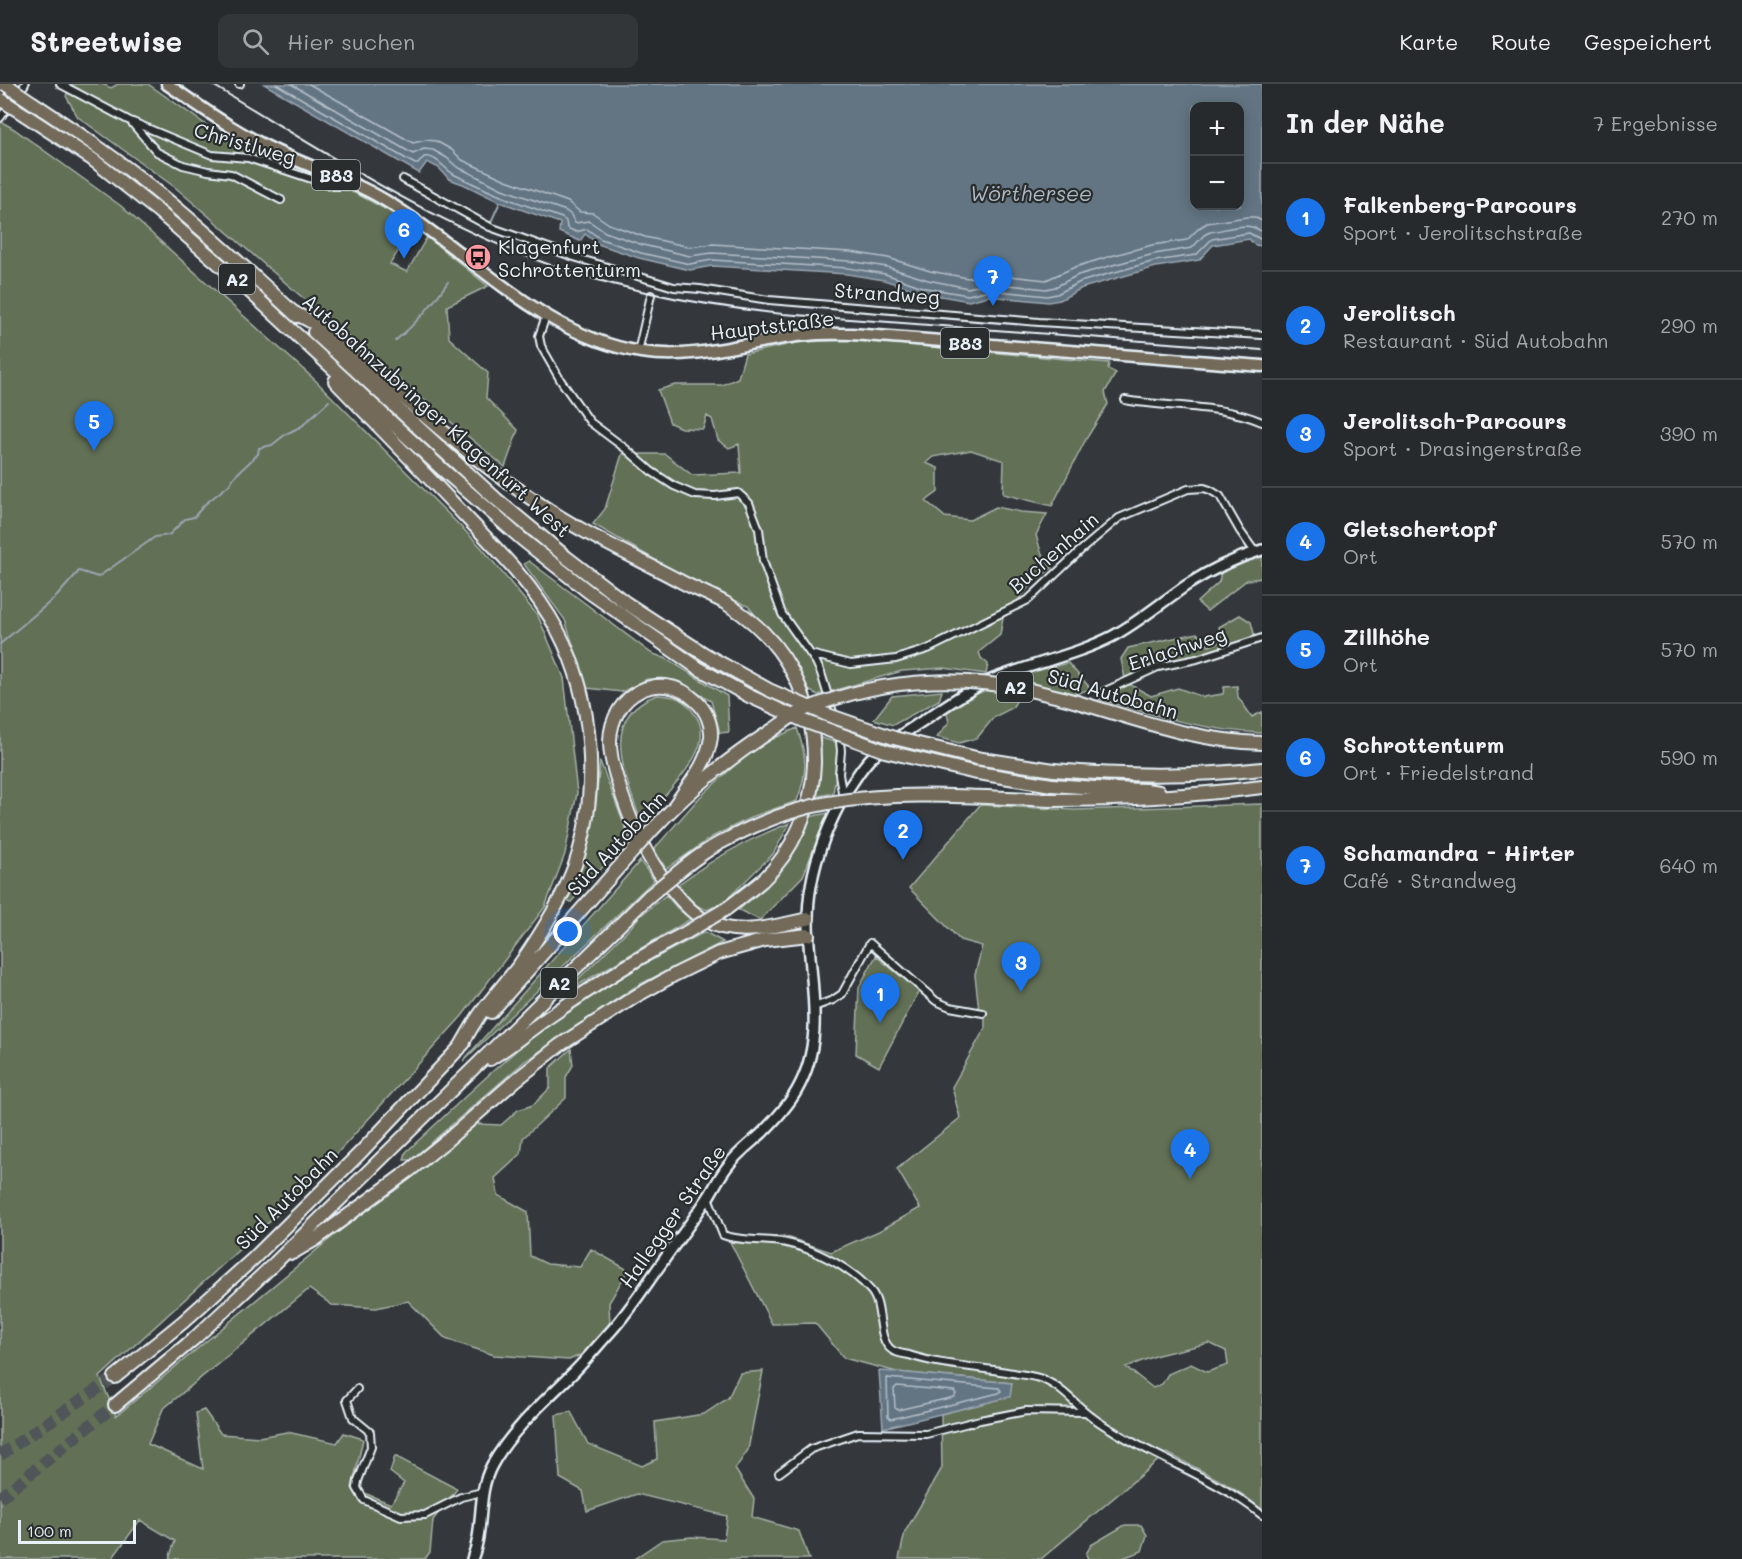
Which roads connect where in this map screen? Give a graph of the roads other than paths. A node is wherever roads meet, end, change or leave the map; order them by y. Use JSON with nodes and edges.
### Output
{"nodes":[{"id":1,"x":5,"y":84,"type":"edge"},
{"id":2,"x":25,"y":84,"type":"edge"},
{"id":3,"x":60,"y":84,"type":"edge"},
{"id":4,"x":167,"y":84,"type":"edge"},
{"id":5,"x":0,"y":99,"type":"edge"},
{"id":6,"x":0,"y":118,"type":"edge"},
{"id":7,"x":128,"y":120,"type":"junction"},
{"id":8,"x":403,"y":179,"type":"dead end"},
{"id":9,"x":360,"y":186,"type":"junction"},
{"id":10,"x":281,"y":200,"type":"dead end"},
{"id":11,"x":651,"y":295,"type":"dead end"},
{"id":12,"x":293,"y":312,"type":"junction"},
{"id":13,"x":546,"y":316,"type":"junction"},
{"id":14,"x":1262,"y":335,"type":"edge"},
{"id":15,"x":313,"y":350,"type":"junction"},
{"id":16,"x":638,"y":352,"type":"junction"},
{"id":17,"x":1262,"y":366,"type":"edge"},
{"id":18,"x":1125,"y":400,"type":"dead end"},
{"id":19,"x":1262,"y":422,"type":"edge"},
{"id":20,"x":1258,"y":551,"type":"edge"},
{"id":21,"x":1262,"y":639,"type":"edge"},
{"id":22,"x":810,"y":654,"type":"junction"},
{"id":23,"x":1102,"y":692,"type":"dead end"},
{"id":24,"x":1262,"y":743,"type":"edge"},
{"id":25,"x":1262,"y":769,"type":"edge"},
{"id":26,"x":1262,"y":787,"type":"edge"},
{"id":27,"x":1175,"y":796,"type":"junction"},
{"id":28,"x":843,"y":798,"type":"junction"},
{"id":29,"x":675,"y":805,"type":"junction"},
{"id":30,"x":808,"y":919,"type":"junction"},
{"id":31,"x":808,"y":935,"type":"junction"},
{"id":32,"x":814,"y":1007,"type":"junction"},
{"id":33,"x":983,"y":1013,"type":"dead end"},
{"id":34,"x":459,"y":1048,"type":"junction"},
{"id":35,"x":471,"y":1071,"type":"junction"},
{"id":36,"x":708,"y":1197,"type":"junction"},
{"id":37,"x":275,"y":1263,"type":"junction"},
{"id":38,"x":115,"y":1377,"type":"tunnel mouth"},
{"id":39,"x":357,"y":1389,"type":"dead end"},
{"id":40,"x":115,"y":1406,"type":"tunnel mouth"},
{"id":41,"x":1086,"y":1412,"type":"junction"},
{"id":42,"x":779,"y":1473,"type":"dead end"},
{"id":43,"x":483,"y":1492,"type":"junction"},
{"id":44,"x":1262,"y":1515,"type":"edge"},
{"id":45,"x":472,"y":1559,"type":"edge"}],
"edges":[{"from":1,"to":12,"type":"highway","name":"Autobahnzubringer Klagenfurt West","number":"A2","bridge":true},
{"from":2,"to":6,"type":"street"},
{"from":3,"to":7,"type":"street","name":"Christlweg"},
{"from":4,"to":9,"type":"main road","number":"B83"},
{"from":5,"to":15,"type":"highway","name":"Autobahnzubringer Klagenfurt West","number":"A2","bridge":true},
{"from":7,"to":9,"type":"street","name":"Christlweg"},
{"from":7,"to":10,"type":"street"},
{"from":8,"to":14,"type":"street","name":"Strandweg"},
{"from":9,"to":13,"type":"main road","number":"B83"},
{"from":11,"to":16,"type":"street"},
{"from":12,"to":25,"type":"highway","name":"Autobahnzubringer Klagenfurt West","number":"A2","bridge":true},
{"from":12,"to":35,"type":"highway","bridge":true},
{"from":13,"to":16,"type":"main road","name":"Hauptstraße","number":"B83"},
{"from":13,"to":22,"type":"street"},
{"from":15,"to":27,"type":"highway","name":"Autobahnzubringer Klagenfurt West","number":"A2","bridge":true},
{"from":15,"to":34,"type":"highway"},
{"from":16,"to":17,"type":"main road","name":"Hauptstraße","number":"B83"},
{"from":18,"to":19,"type":"street"},
{"from":20,"to":22,"type":"street","name":"Buchenhain"},
{"from":20,"to":28,"type":"main road","name":"Hallegger Straße"},
{"from":21,"to":23,"type":"street","name":"Erlachweg"},
{"from":22,"to":28,"type":"street"},
{"from":24,"to":29,"type":"highway","name":"Süd Autobahn","number":"A2","bridge":true},
{"from":26,"to":27,"type":"highway","name":"Süd Autobahn","number":"A2"},
{"from":27,"to":35,"type":"highway","name":"Süd Autobahn","number":"A2","bridge":true},
{"from":28,"to":30,"type":"main road","name":"Hallegger Straße"},
{"from":29,"to":30,"type":"highway"},
{"from":29,"to":34,"type":"highway","name":"Süd Autobahn","number":"A2","bridge":true},
{"from":30,"to":31,"type":"main road","name":"Hallegger Straße"},
{"from":31,"to":32,"type":"main road","name":"Hallegger Straße"},
{"from":31,"to":37,"type":"highway"},
{"from":32,"to":33,"type":"street"},
{"from":32,"to":36,"type":"main road","name":"Hallegger Straße"},
{"from":34,"to":38,"type":"highway","name":"Süd Autobahn","number":"A2"},
{"from":35,"to":37,"type":"highway","name":"Süd Autobahn","number":"A2"},
{"from":36,"to":41,"type":"street"},
{"from":36,"to":43,"type":"main road","name":"Hallegger Straße"},
{"from":37,"to":40,"type":"highway","name":"Süd Autobahn","number":"A2"},
{"from":39,"to":43,"type":"street"},
{"from":41,"to":42,"type":"street"},
{"from":41,"to":44,"type":"street"},
{"from":43,"to":45,"type":"main road","name":"Hallegger Straße"}]}
